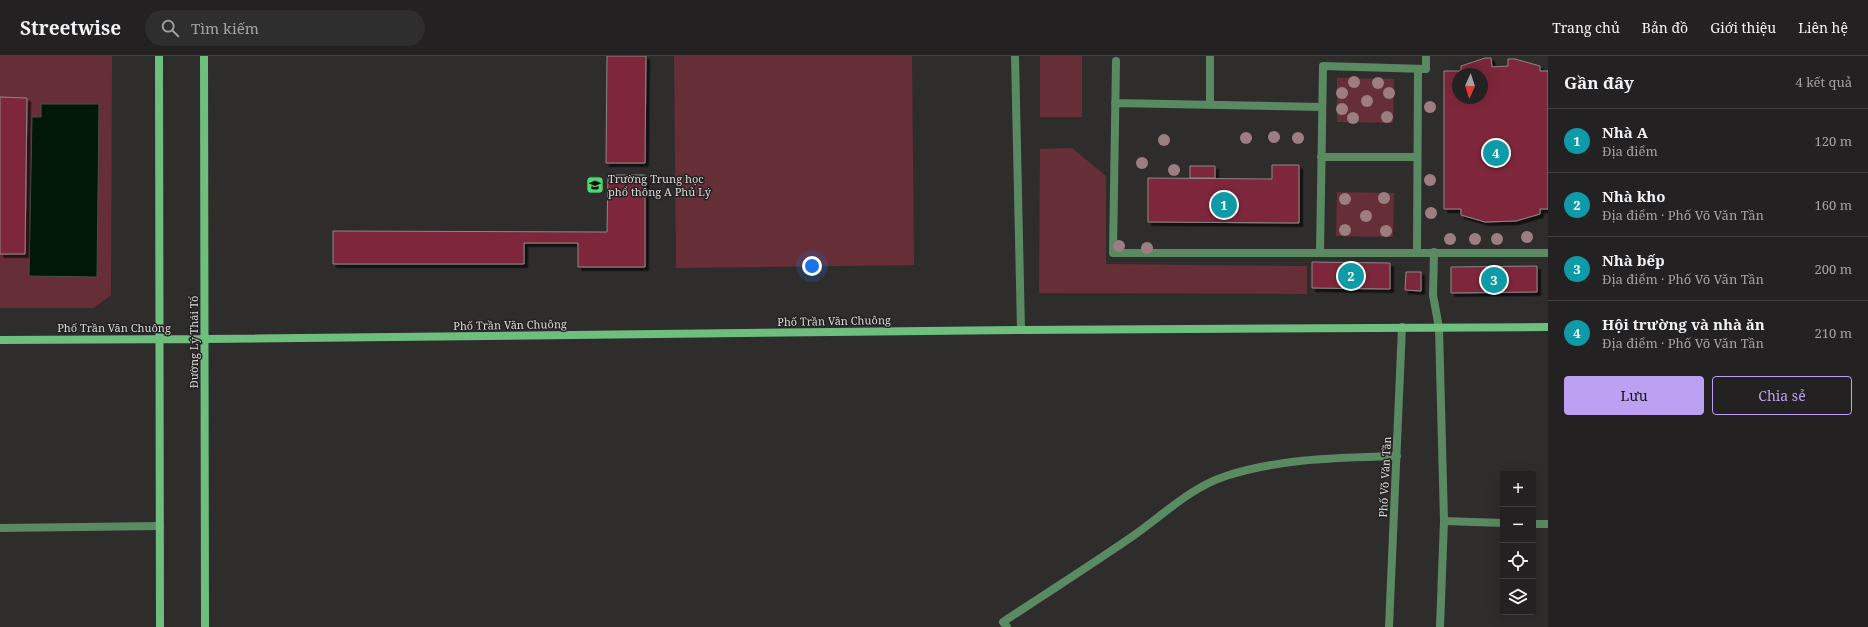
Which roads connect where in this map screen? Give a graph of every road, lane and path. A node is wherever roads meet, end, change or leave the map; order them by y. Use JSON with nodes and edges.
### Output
{"nodes":[{"id":1,"x":159,"y":56,"type":"edge"},
{"id":2,"x":204,"y":56,"type":"edge"},
{"id":3,"x":1015,"y":56,"type":"edge"},
{"id":4,"x":1210,"y":56,"type":"edge"},
{"id":5,"x":1426,"y":56,"type":"edge"},
{"id":6,"x":1116,"y":61,"type":"dead end"},
{"id":7,"x":1418,"y":69,"type":"junction"},
{"id":8,"x":1115,"y":103,"type":"junction"},
{"id":9,"x":1210,"y":105,"type":"junction"},
{"id":10,"x":1322,"y":107,"type":"junction"},
{"id":11,"x":1321,"y":157,"type":"junction"},
{"id":12,"x":1417,"y":158,"type":"junction"},
{"id":13,"x":1434,"y":252,"type":"junction"},
{"id":14,"x":1320,"y":253,"type":"junction"},
{"id":15,"x":1416,"y":253,"type":"junction"},
{"id":16,"x":1548,"y":253,"type":"edge"},
{"id":17,"x":1402,"y":327,"type":"junction"},
{"id":18,"x":1548,"y":327,"type":"edge"},
{"id":19,"x":1439,"y":328,"type":"junction"},
{"id":20,"x":1021,"y":330,"type":"junction"},
{"id":21,"x":159,"y":339,"type":"junction"},
{"id":22,"x":205,"y":339,"type":"junction"},
{"id":23,"x":0,"y":340,"type":"edge"},
{"id":24,"x":1397,"y":456,"type":"junction"},
{"id":25,"x":1444,"y":521,"type":"junction"},
{"id":26,"x":1500,"y":523,"type":"edge"},
{"id":27,"x":1536,"y":524,"type":"edge"},
{"id":28,"x":1548,"y":524,"type":"edge"},
{"id":29,"x":160,"y":526,"type":"junction"},
{"id":30,"x":0,"y":528,"type":"edge"},
{"id":31,"x":160,"y":627,"type":"edge"},
{"id":32,"x":206,"y":627,"type":"edge"},
{"id":33,"x":1007,"y":627,"type":"edge"},
{"id":34,"x":1389,"y":627,"type":"edge"},
{"id":35,"x":1440,"y":627,"type":"edge"}],
"edges":[{"from":1,"to":21,"type":"street"},
{"from":2,"to":22,"type":"street","name":"Đường Lý Thái Tổ"},
{"from":3,"to":20,"type":"street"},
{"from":4,"to":9,"type":"street"},
{"from":5,"to":7,"type":"street"},
{"from":6,"to":8,"type":"street"},
{"from":7,"to":10,"type":"street"},
{"from":7,"to":12,"type":"street"},
{"from":8,"to":9,"type":"street"},
{"from":8,"to":14,"type":"street"},
{"from":9,"to":10,"type":"street"},
{"from":10,"to":11,"type":"street"},
{"from":11,"to":12,"type":"street"},
{"from":11,"to":14,"type":"street"},
{"from":12,"to":15,"type":"street"},
{"from":13,"to":15,"type":"street"},
{"from":13,"to":16,"type":"street"},
{"from":13,"to":19,"type":"street"},
{"from":14,"to":15,"type":"street"},
{"from":17,"to":19,"type":"street","name":"Phố Trần Văn Chuông"},
{"from":17,"to":20,"type":"street","name":"Phố Trần Văn Chuông"},
{"from":17,"to":24,"type":"street","name":"Phố Võ Văn Tần"},
{"from":18,"to":19,"type":"street","name":"Phố Trần Văn Chuông"},
{"from":19,"to":25,"type":"street"},
{"from":20,"to":22,"type":"street","name":"Phố Trần Văn Chuông"},
{"from":21,"to":22,"type":"street","name":"Phố Trần Văn Chuông"},
{"from":21,"to":23,"type":"street","name":"Phố Trần Văn Chuông"},
{"from":21,"to":29,"type":"street"},
{"from":22,"to":32,"type":"street","name":"Đường Lý Thái Tổ"},
{"from":24,"to":33,"type":"street"},
{"from":24,"to":34,"type":"street","name":"Phố Võ Văn Tần"},
{"from":25,"to":26,"type":"street"},
{"from":25,"to":35,"type":"street"},
{"from":27,"to":28,"type":"street"},
{"from":29,"to":30,"type":"street"},
{"from":29,"to":31,"type":"street"}]}
